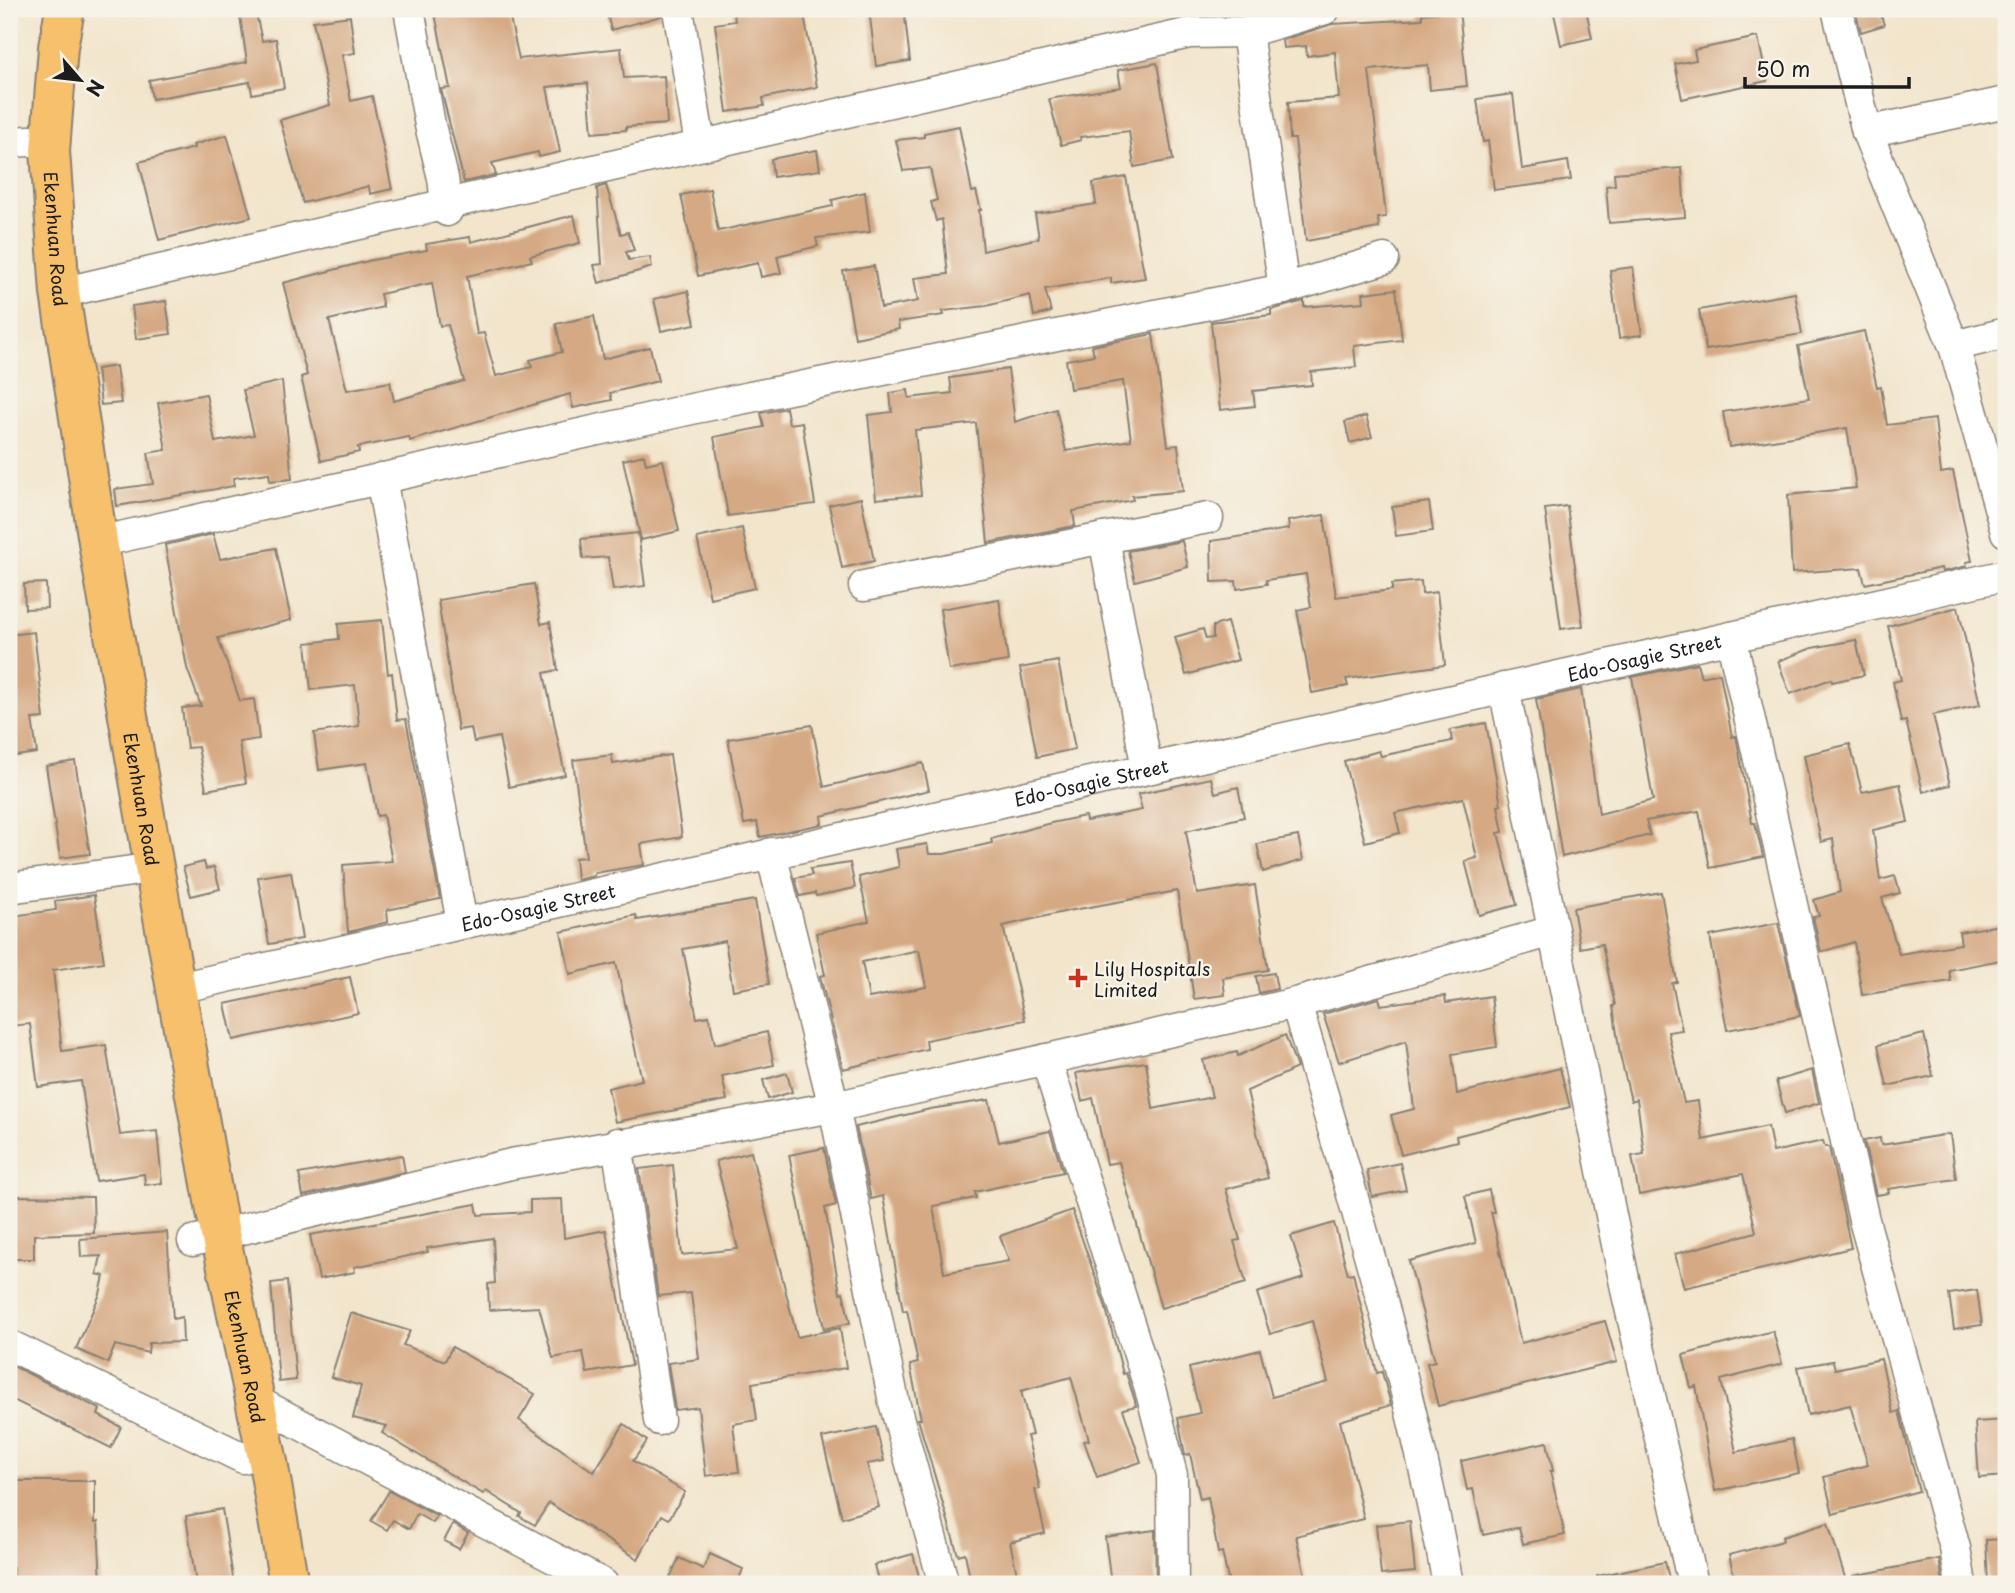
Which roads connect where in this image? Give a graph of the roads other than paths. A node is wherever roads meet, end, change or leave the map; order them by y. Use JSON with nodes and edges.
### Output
{"nodes":[{"id":1,"x":44,"y":9,"type":"edge"},
{"id":2,"x":65,"y":9,"type":"edge"},
{"id":3,"x":409,"y":9,"type":"edge"},
{"id":4,"x":678,"y":9,"type":"edge"},
{"id":5,"x":1325,"y":9,"type":"edge"},
{"id":6,"x":1837,"y":9,"type":"edge"},
{"id":7,"x":1188,"y":21,"type":"edge"},
{"id":8,"x":1247,"y":32,"type":"junction"},
{"id":9,"x":2006,"y":102,"type":"edge"},
{"id":10,"x":1867,"y":132,"type":"junction"},
{"id":11,"x":30,"y":141,"type":"edge"},
{"id":12,"x":700,"y":145,"type":"junction"},
{"id":13,"x":447,"y":211,"type":"dead end"},
{"id":14,"x":1384,"y":259,"type":"dead end"},
{"id":15,"x":1284,"y":289,"type":"junction"},
{"id":16,"x":60,"y":293,"type":"junction"},
{"id":17,"x":2006,"y":333,"type":"edge"},
{"id":18,"x":1954,"y":345,"type":"junction"},
{"id":19,"x":381,"y":478,"type":"junction"},
{"id":20,"x":1208,"y":518,"type":"dead end"},
{"id":21,"x":2006,"y":532,"type":"edge"},
{"id":22,"x":1104,"y":538,"type":"junction"},
{"id":23,"x":98,"y":542,"type":"junction"},
{"id":24,"x":2006,"y":575,"type":"edge"},
{"id":25,"x":864,"y":586,"type":"dead end"},
{"id":26,"x":1731,"y":637,"type":"junction"},
{"id":27,"x":1503,"y":688,"type":"junction"},
{"id":28,"x":1147,"y":769,"type":"junction"},
{"id":29,"x":771,"y":853,"type":"junction"},
{"id":30,"x":132,"y":871,"type":"junction"},
{"id":31,"x":9,"y":888,"type":"edge"},
{"id":32,"x":462,"y":923,"type":"junction"},
{"id":33,"x":1553,"y":931,"type":"junction"},
{"id":34,"x":178,"y":988,"type":"junction"},
{"id":35,"x":1296,"y":1003,"type":"junction"},
{"id":36,"x":1046,"y":1059,"type":"junction"},
{"id":37,"x":834,"y":1107,"type":"junction"},
{"id":38,"x":617,"y":1143,"type":"junction"},
{"id":39,"x":207,"y":1238,"type":"junction"},
{"id":40,"x":9,"y":1345,"type":"edge"},
{"id":41,"x":256,"y":1401,"type":"junction"},
{"id":42,"x":659,"y":1420,"type":"dead end"},
{"id":43,"x":243,"y":1458,"type":"junction"},
{"id":44,"x":266,"y":1584,"type":"edge"},
{"id":45,"x":289,"y":1584,"type":"edge"},
{"id":46,"x":603,"y":1584,"type":"edge"},
{"id":47,"x":944,"y":1584,"type":"edge"},
{"id":48,"x":1173,"y":1584,"type":"edge"},
{"id":49,"x":1448,"y":1584,"type":"edge"},
{"id":50,"x":1693,"y":1584,"type":"edge"},
{"id":51,"x":1961,"y":1584,"type":"edge"}],
"edges":[{"from":1,"to":11,"type":"main road","name":"Ekenhuan Road"},
{"from":2,"to":11,"type":"main road","name":"Ekenhuan Road"},
{"from":3,"to":13,"type":"street"},
{"from":4,"to":12,"type":"street"},
{"from":5,"to":8,"type":"street"},
{"from":6,"to":10,"type":"street"},
{"from":7,"to":8,"type":"street"},
{"from":7,"to":12,"type":"street"},
{"from":8,"to":15,"type":"street"},
{"from":9,"to":10,"type":"street"},
{"from":10,"to":18,"type":"street"},
{"from":11,"to":16,"type":"main road","name":"Ekenhuan Road"},
{"from":11,"to":30,"type":"main road","name":"Ekenhuan Road"},
{"from":12,"to":16,"type":"street"},
{"from":14,"to":15,"type":"street"},
{"from":15,"to":19,"type":"street"},
{"from":16,"to":23,"type":"main road","name":"Ekenhuan Road"},
{"from":17,"to":18,"type":"street"},
{"from":18,"to":21,"type":"street"},
{"from":19,"to":23,"type":"street"},
{"from":19,"to":32,"type":"street"},
{"from":20,"to":22,"type":"street"},
{"from":22,"to":25,"type":"street"},
{"from":22,"to":28,"type":"street"},
{"from":23,"to":34,"type":"main road","name":"Ekenhuan Road"},
{"from":24,"to":26,"type":"street","name":"Edo-Osagie Street"},
{"from":26,"to":27,"type":"street","name":"Edo-Osagie Street"},
{"from":26,"to":51,"type":"street"},
{"from":27,"to":28,"type":"street","name":"Edo-Osagie Street"},
{"from":27,"to":33,"type":"street"},
{"from":28,"to":29,"type":"street","name":"Edo-Osagie Street"},
{"from":29,"to":32,"type":"street","name":"Edo-Osagie Street"},
{"from":29,"to":37,"type":"street"},
{"from":30,"to":31,"type":"street"},
{"from":30,"to":39,"type":"main road","name":"Ekenhuan Road"},
{"from":32,"to":34,"type":"street","name":"Edo-Osagie Street"},
{"from":33,"to":35,"type":"street"},
{"from":33,"to":50,"type":"street"},
{"from":34,"to":39,"type":"main road","name":"Ekenhuan Road"},
{"from":35,"to":36,"type":"street"},
{"from":35,"to":49,"type":"street"},
{"from":36,"to":37,"type":"street"},
{"from":36,"to":48,"type":"street"},
{"from":37,"to":38,"type":"street"},
{"from":37,"to":47,"type":"street"},
{"from":38,"to":39,"type":"street"},
{"from":38,"to":42,"type":"street"},
{"from":39,"to":41,"type":"main road","name":"Ekenhuan Road"},
{"from":39,"to":43,"type":"main road","name":"Ekenhuan Road"},
{"from":40,"to":43,"type":"street"},
{"from":41,"to":45,"type":"main road","name":"Ekenhuan Road"},
{"from":41,"to":46,"type":"street"},
{"from":43,"to":44,"type":"main road","name":"Ekenhuan Road"}]}
